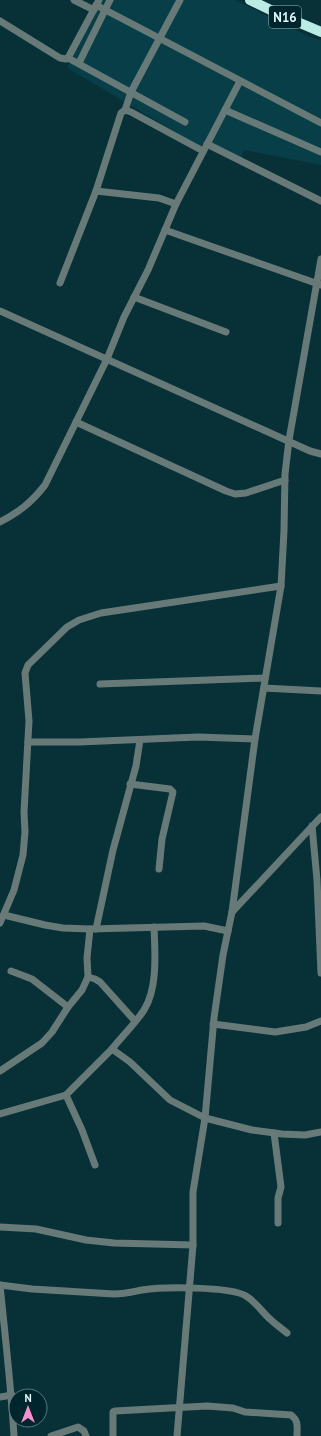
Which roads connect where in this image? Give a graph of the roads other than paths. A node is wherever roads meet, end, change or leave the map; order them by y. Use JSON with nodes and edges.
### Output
{"nodes":[{"id":1,"x":74,"y":0,"type":"edge"},
{"id":2,"x":110,"y":0,"type":"edge"},
{"id":3,"x":180,"y":0,"type":"edge"},
{"id":4,"x":250,"y":0,"type":"edge"},
{"id":5,"x":96,"y":5,"type":"edge"},
{"id":6,"x":105,"y":9,"type":"junction"},
{"id":7,"x":0,"y":21,"type":"edge"},
{"id":8,"x":321,"y":32,"type":"edge"},
{"id":9,"x":160,"y":38,"type":"junction"},
{"id":10,"x":68,"y":58,"type":"junction"},
{"id":11,"x":79,"y":64,"type":"junction"},
{"id":12,"x":240,"y":81,"type":"junction"},
{"id":13,"x":131,"y":92,"type":"junction"},
{"id":14,"x":125,"y":110,"type":"junction"},
{"id":15,"x":225,"y":110,"type":"junction"},
{"id":16,"x":186,"y":122,"type":"dead end"},
{"id":17,"x":321,"y":123,"type":"edge"},
{"id":18,"x":205,"y":147,"type":"junction"},
{"id":19,"x":321,"y":152,"type":"edge"},
{"id":20,"x":96,"y":191,"type":"junction"},
{"id":21,"x":321,"y":201,"type":"edge"},
{"id":22,"x":176,"y":204,"type":"junction"},
{"id":23,"x":165,"y":230,"type":"junction"},
{"id":24,"x":321,"y":259,"type":"edge"},
{"id":25,"x":60,"y":284,"type":"dead end"},
{"id":26,"x":319,"y":284,"type":"edge"},
{"id":27,"x":134,"y":297,"type":"junction"},
{"id":28,"x":0,"y":311,"type":"edge"},
{"id":29,"x":226,"y":332,"type":"dead end"},
{"id":30,"x":108,"y":359,"type":"junction"},
{"id":31,"x":76,"y":422,"type":"junction"},
{"id":32,"x":289,"y":440,"type":"junction"},
{"id":33,"x":321,"y":454,"type":"edge"},
{"id":34,"x":285,"y":480,"type":"junction"},
{"id":35,"x":1,"y":519,"type":"edge"},
{"id":36,"x":282,"y":586,"type":"junction"},
{"id":37,"x":265,"y":678,"type":"junction"},
{"id":38,"x":100,"y":684,"type":"dead end"},
{"id":39,"x":264,"y":688,"type":"junction"},
{"id":40,"x":321,"y":691,"type":"edge"},
{"id":41,"x":255,"y":739,"type":"junction"},
{"id":42,"x":140,"y":740,"type":"junction"},
{"id":43,"x":28,"y":742,"type":"junction"},
{"id":44,"x":130,"y":784,"type":"junction"},
{"id":45,"x":321,"y":817,"type":"edge"},
{"id":46,"x":312,"y":826,"type":"junction"},
{"id":47,"x":159,"y":869,"type":"dead end"},
{"id":48,"x":232,"y":912,"type":"junction"},
{"id":49,"x":4,"y":914,"type":"junction"},
{"id":50,"x":0,"y":923,"type":"edge"},
{"id":51,"x":154,"y":927,"type":"junction"},
{"id":52,"x":93,"y":929,"type":"junction"},
{"id":53,"x":228,"y":931,"type":"junction"},
{"id":54,"x":320,"y":952,"type":"edge"},
{"id":55,"x":11,"y":971,"type":"dead end"},
{"id":56,"x":321,"y":973,"type":"edge"},
{"id":57,"x":88,"y":977,"type":"junction"},
{"id":58,"x":68,"y":1007,"type":"junction"},
{"id":59,"x":135,"y":1021,"type":"junction"},
{"id":60,"x":321,"y":1022,"type":"edge"},
{"id":61,"x":214,"y":1024,"type":"junction"},
{"id":62,"x":112,"y":1049,"type":"junction"},
{"id":63,"x":0,"y":1071,"type":"edge"},
{"id":64,"x":66,"y":1095,"type":"junction"},
{"id":65,"x":0,"y":1114,"type":"edge"},
{"id":66,"x":204,"y":1118,"type":"junction"},
{"id":67,"x":321,"y":1132,"type":"edge"},
{"id":68,"x":274,"y":1133,"type":"junction"},
{"id":69,"x":95,"y":1165,"type":"dead end"},
{"id":70,"x":278,"y":1223,"type":"dead end"},
{"id":71,"x":0,"y":1227,"type":"edge"},
{"id":72,"x":193,"y":1245,"type":"junction"},
{"id":73,"x":0,"y":1285,"type":"edge"},
{"id":74,"x":190,"y":1288,"type":"junction"},
{"id":75,"x":287,"y":1333,"type":"dead end"},
{"id":76,"x":3,"y":1348,"type":"edge"},
{"id":77,"x":11,"y":1388,"type":"edge"},
{"id":78,"x":179,"y":1407,"type":"junction"},
{"id":79,"x":51,"y":1436,"type":"edge"},
{"id":80,"x":86,"y":1436,"type":"edge"},
{"id":81,"x":113,"y":1436,"type":"edge"},
{"id":82,"x":177,"y":1436,"type":"edge"},
{"id":83,"x":297,"y":1436,"type":"edge"}],
"edges":[{"from":1,"to":5,"type":"street"},
{"from":2,"to":6,"type":"street"},
{"from":3,"to":9,"type":"street"},
{"from":4,"to":8,"type":"highway","number":"N16"},
{"from":5,"to":6,"type":"street"},
{"from":5,"to":10,"type":"street"},
{"from":6,"to":9,"type":"street"},
{"from":6,"to":11,"type":"street"},
{"from":7,"to":10,"type":"street"},
{"from":9,"to":12,"type":"street"},
{"from":9,"to":13,"type":"street"},
{"from":10,"to":11,"type":"street"},
{"from":11,"to":13,"type":"street"},
{"from":12,"to":15,"type":"street"},
{"from":12,"to":17,"type":"street"},
{"from":13,"to":14,"type":"street"},
{"from":13,"to":16,"type":"street"},
{"from":14,"to":18,"type":"street"},
{"from":14,"to":20,"type":"street"},
{"from":15,"to":18,"type":"street"},
{"from":15,"to":19,"type":"street"},
{"from":18,"to":21,"type":"street"},
{"from":18,"to":22,"type":"street"},
{"from":20,"to":22,"type":"street"},
{"from":20,"to":25,"type":"street"},
{"from":22,"to":23,"type":"street"},
{"from":23,"to":26,"type":"street"},
{"from":23,"to":27,"type":"street"},
{"from":24,"to":26,"type":"street"},
{"from":26,"to":32,"type":"street"},
{"from":27,"to":29,"type":"street"},
{"from":27,"to":30,"type":"street"},
{"from":28,"to":30,"type":"street"},
{"from":30,"to":31,"type":"street"},
{"from":30,"to":32,"type":"street"},
{"from":31,"to":34,"type":"street"},
{"from":31,"to":35,"type":"street"},
{"from":32,"to":33,"type":"street"},
{"from":32,"to":34,"type":"street"},
{"from":34,"to":36,"type":"street"},
{"from":36,"to":37,"type":"street"},
{"from":36,"to":43,"type":"street"},
{"from":37,"to":38,"type":"street"},
{"from":37,"to":39,"type":"street"},
{"from":39,"to":40,"type":"street"},
{"from":39,"to":41,"type":"street"},
{"from":41,"to":42,"type":"street"},
{"from":41,"to":48,"type":"street"},
{"from":42,"to":43,"type":"street"},
{"from":42,"to":44,"type":"street"},
{"from":43,"to":49,"type":"street"},
{"from":44,"to":47,"type":"street"},
{"from":44,"to":52,"type":"street"},
{"from":45,"to":46,"type":"street"},
{"from":46,"to":48,"type":"street"},
{"from":46,"to":54,"type":"street"},
{"from":48,"to":53,"type":"street"},
{"from":49,"to":50,"type":"street"},
{"from":49,"to":52,"type":"street"},
{"from":51,"to":52,"type":"street"},
{"from":51,"to":53,"type":"street"},
{"from":51,"to":59,"type":"street"},
{"from":52,"to":57,"type":"street"},
{"from":53,"to":61,"type":"street"},
{"from":54,"to":56,"type":"street"},
{"from":55,"to":58,"type":"street"},
{"from":57,"to":58,"type":"street"},
{"from":57,"to":59,"type":"street"},
{"from":58,"to":63,"type":"street"},
{"from":59,"to":62,"type":"street"},
{"from":60,"to":61,"type":"street"},
{"from":61,"to":66,"type":"street"},
{"from":62,"to":64,"type":"street"},
{"from":62,"to":66,"type":"street"},
{"from":64,"to":65,"type":"street"},
{"from":64,"to":69,"type":"street"},
{"from":66,"to":68,"type":"street"},
{"from":66,"to":72,"type":"street"},
{"from":67,"to":68,"type":"street"},
{"from":68,"to":70,"type":"street"},
{"from":71,"to":72,"type":"street"},
{"from":72,"to":74,"type":"street"},
{"from":73,"to":74,"type":"street"},
{"from":73,"to":76,"type":"street"},
{"from":74,"to":75,"type":"street"},
{"from":74,"to":78,"type":"street"},
{"from":76,"to":77,"type":"street"},
{"from":78,"to":81,"type":"street"},
{"from":78,"to":82,"type":"street"},
{"from":78,"to":83,"type":"street"},
{"from":79,"to":80,"type":"street"}]}
